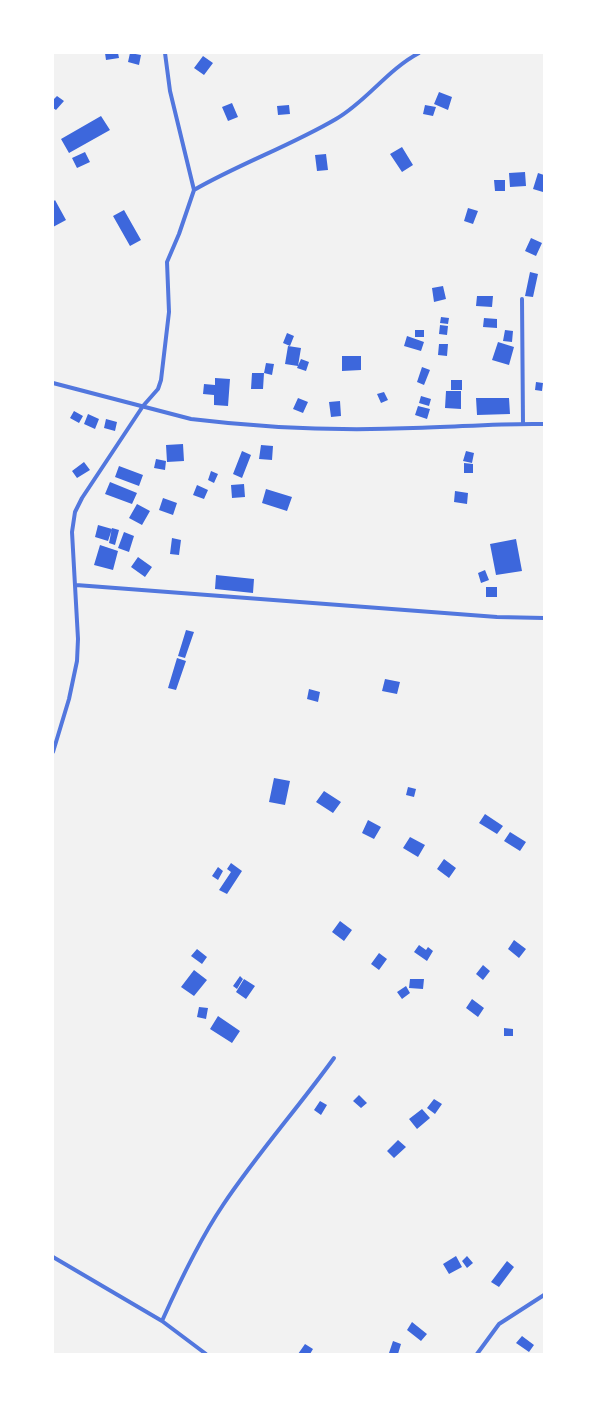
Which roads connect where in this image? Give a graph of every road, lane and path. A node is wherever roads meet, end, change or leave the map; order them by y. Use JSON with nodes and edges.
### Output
{"nodes":[{"id":1,"x":165,"y":53,"type":"edge"},
{"id":2,"x":419,"y":53,"type":"edge"},
{"id":3,"x":194,"y":190,"type":"junction"},
{"id":4,"x":522,"y":299,"type":"dead end"},
{"id":5,"x":53,"y":383,"type":"edge"},
{"id":6,"x":143,"y":406,"type":"junction"},
{"id":7,"x":523,"y":424,"type":"junction"},
{"id":8,"x":544,"y":424,"type":"edge"},
{"id":9,"x":76,"y":585,"type":"junction"},
{"id":10,"x":544,"y":618,"type":"edge"},
{"id":11,"x":53,"y":752,"type":"edge"},
{"id":12,"x":334,"y":1058,"type":"dead end"},
{"id":13,"x":53,"y":1257,"type":"edge"},
{"id":14,"x":544,"y":1294,"type":"edge"},
{"id":15,"x":162,"y":1321,"type":"junction"},
{"id":16,"x":206,"y":1354,"type":"edge"},
{"id":17,"x":477,"y":1354,"type":"edge"}],
"edges":[{"from":1,"to":3,"type":"street"},
{"from":2,"to":3,"type":"street"},
{"from":3,"to":6,"type":"street"},
{"from":4,"to":7,"type":"street"},
{"from":5,"to":6,"type":"street"},
{"from":6,"to":7,"type":"street"},
{"from":6,"to":9,"type":"street"},
{"from":7,"to":8,"type":"street"},
{"from":9,"to":10,"type":"street"},
{"from":9,"to":11,"type":"street"},
{"from":12,"to":15,"type":"street"},
{"from":13,"to":15,"type":"street"},
{"from":14,"to":17,"type":"street"},
{"from":15,"to":16,"type":"street"}]}
